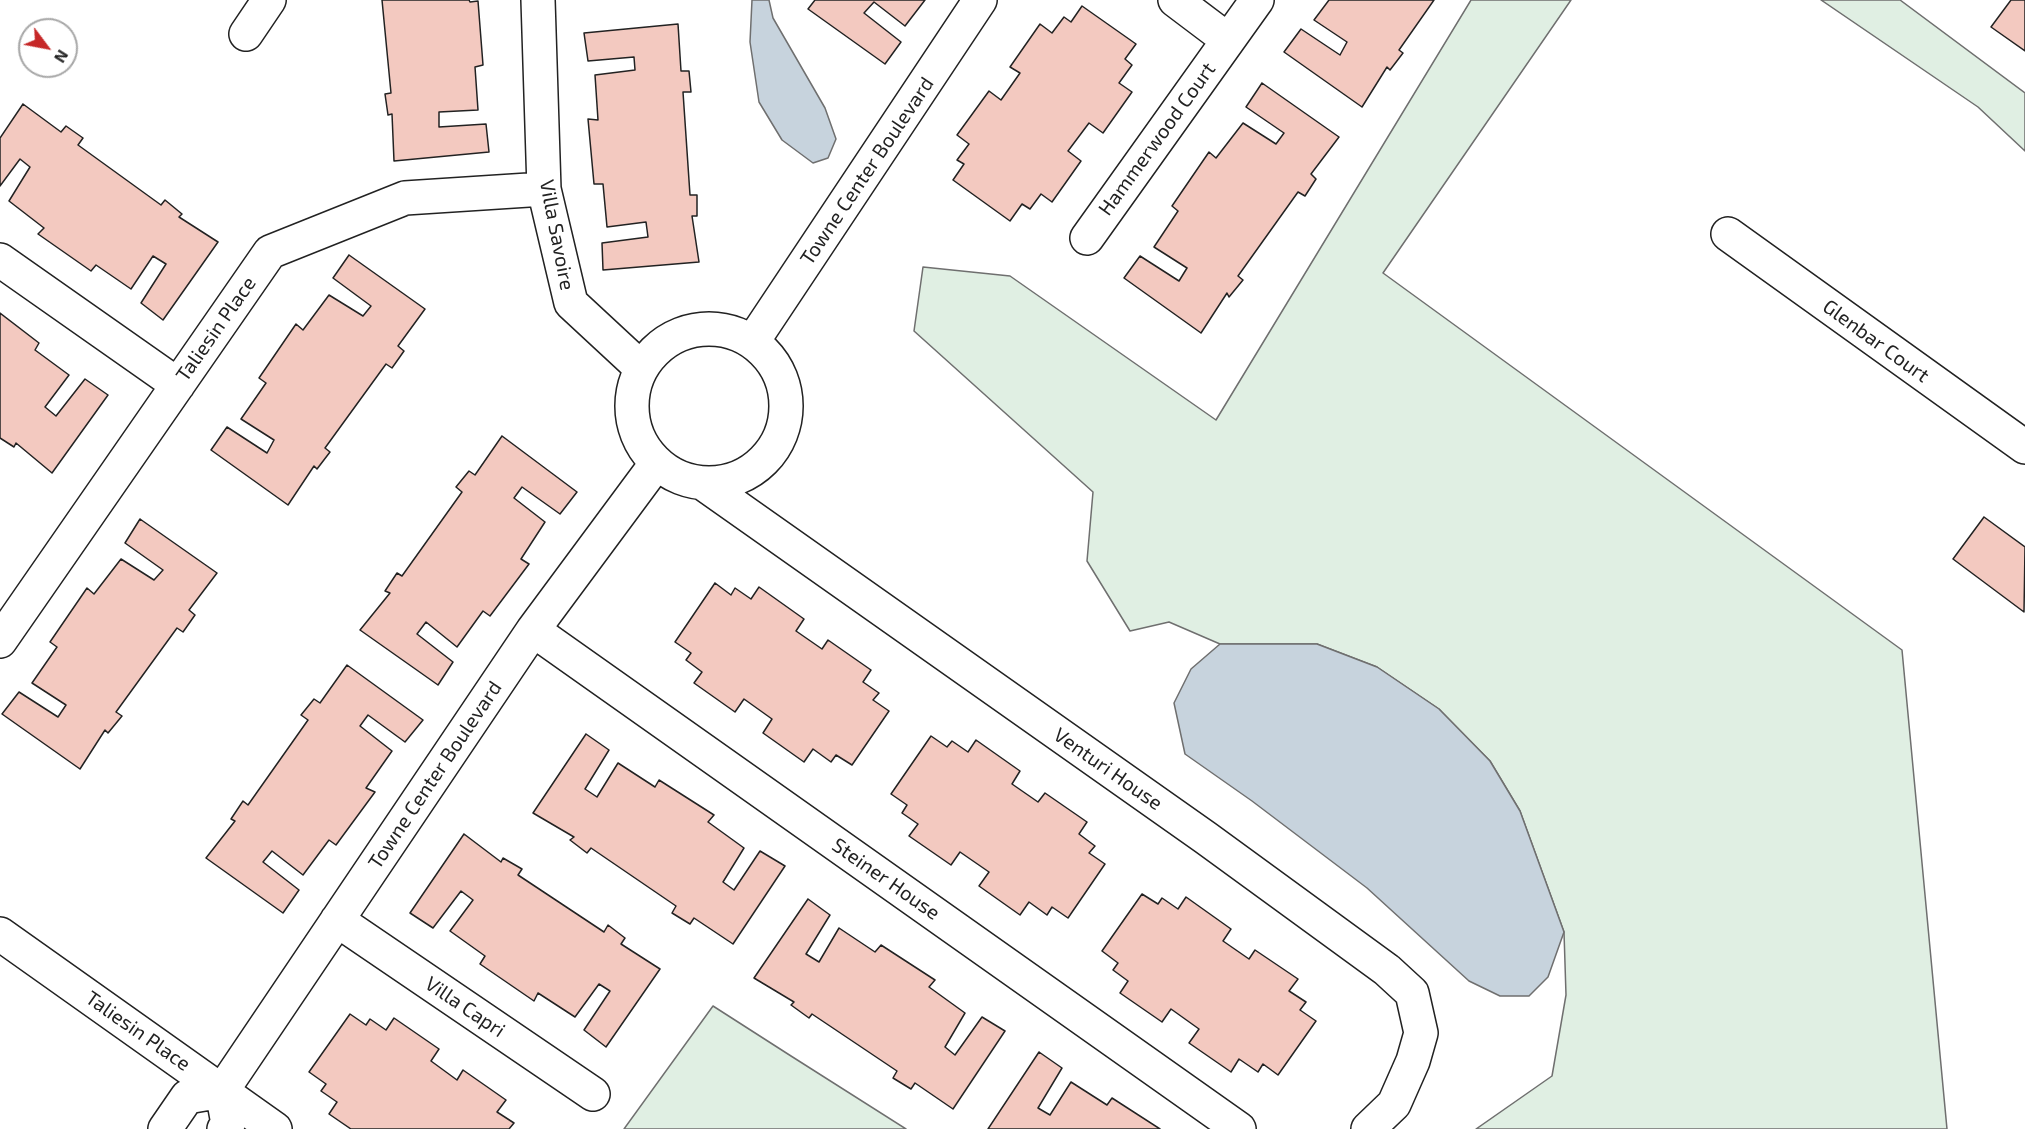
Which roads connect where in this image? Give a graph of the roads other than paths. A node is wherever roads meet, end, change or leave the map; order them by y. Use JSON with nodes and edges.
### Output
{"nodes":[{"id":1,"x":269,"y":0,"type":"edge"},
{"id":2,"x":538,"y":0,"type":"edge"},
{"id":3,"x":980,"y":0,"type":"edge"},
{"id":4,"x":1175,"y":0,"type":"edge"},
{"id":5,"x":1257,"y":0,"type":"edge"},
{"id":6,"x":246,"y":34,"type":"dead end"},
{"id":7,"x":1228,"y":40,"type":"junction"},
{"id":8,"x":544,"y":189,"type":"junction"},
{"id":9,"x":1728,"y":234,"type":"dead end"},
{"id":10,"x":1087,"y":238,"type":"dead end"},
{"id":11,"x":0,"y":260,"type":"edge"},
{"id":12,"x":753,"y":341,"type":"junction"},
{"id":13,"x":640,"y":368,"type":"junction"},
{"id":14,"x":178,"y":385,"type":"junction"},
{"id":15,"x":2025,"y":447,"type":"edge"},
{"id":16,"x":656,"y":464,"type":"junction"},
{"id":17,"x":704,"y":484,"type":"junction"},
{"id":18,"x":533,"y":630,"type":"junction"},
{"id":19,"x":0,"y":641,"type":"edge"},
{"id":20,"x":337,"y":920,"type":"junction"},
{"id":21,"x":0,"y":934,"type":"edge"},
{"id":22,"x":222,"y":1090,"type":"junction"},
{"id":23,"x":592,"y":1094,"type":"dead end"},
{"id":24,"x":165,"y":1129,"type":"edge"},
{"id":25,"x":224,"y":1129,"type":"edge"},
{"id":26,"x":275,"y":1129,"type":"edge"},
{"id":27,"x":1239,"y":1129,"type":"edge"},
{"id":28,"x":1368,"y":1129,"type":"edge"}],
"edges":[{"from":1,"to":6,"type":"street"},
{"from":2,"to":8,"type":"street","name":"Villa Savoire"},
{"from":3,"to":12,"type":"street","name":"Towne Center Boulevard"},
{"from":4,"to":7,"type":"street"},
{"from":5,"to":7,"type":"street","name":"Hammerwood Court"},
{"from":7,"to":10,"type":"street","name":"Hammerwood Court"},
{"from":8,"to":13,"type":"street","name":"Villa Savoire"},
{"from":8,"to":14,"type":"street","name":"Taliesin Place"},
{"from":9,"to":15,"type":"street","name":"Glenbar Court"},
{"from":11,"to":14,"type":"street"},
{"from":12,"to":13,"type":"street"},
{"from":12,"to":17,"type":"street"},
{"from":13,"to":16,"type":"street"},
{"from":14,"to":19,"type":"street","name":"Taliesin Place"},
{"from":16,"to":17,"type":"street"},
{"from":16,"to":18,"type":"street","name":"Towne Center Boulevard"},
{"from":17,"to":28,"type":"street","name":"Venturi House"},
{"from":18,"to":20,"type":"street","name":"Towne Center Boulevard"},
{"from":18,"to":27,"type":"street","name":"Steiner House"},
{"from":20,"to":22,"type":"street","name":"Towne Center Boulevard"},
{"from":20,"to":23,"type":"street","name":"Villa Capri"},
{"from":21,"to":22,"type":"street","name":"Taliesin Place"},
{"from":22,"to":24,"type":"street"},
{"from":22,"to":25,"type":"street"},
{"from":22,"to":26,"type":"street","name":"Taliesin Place"}]}
